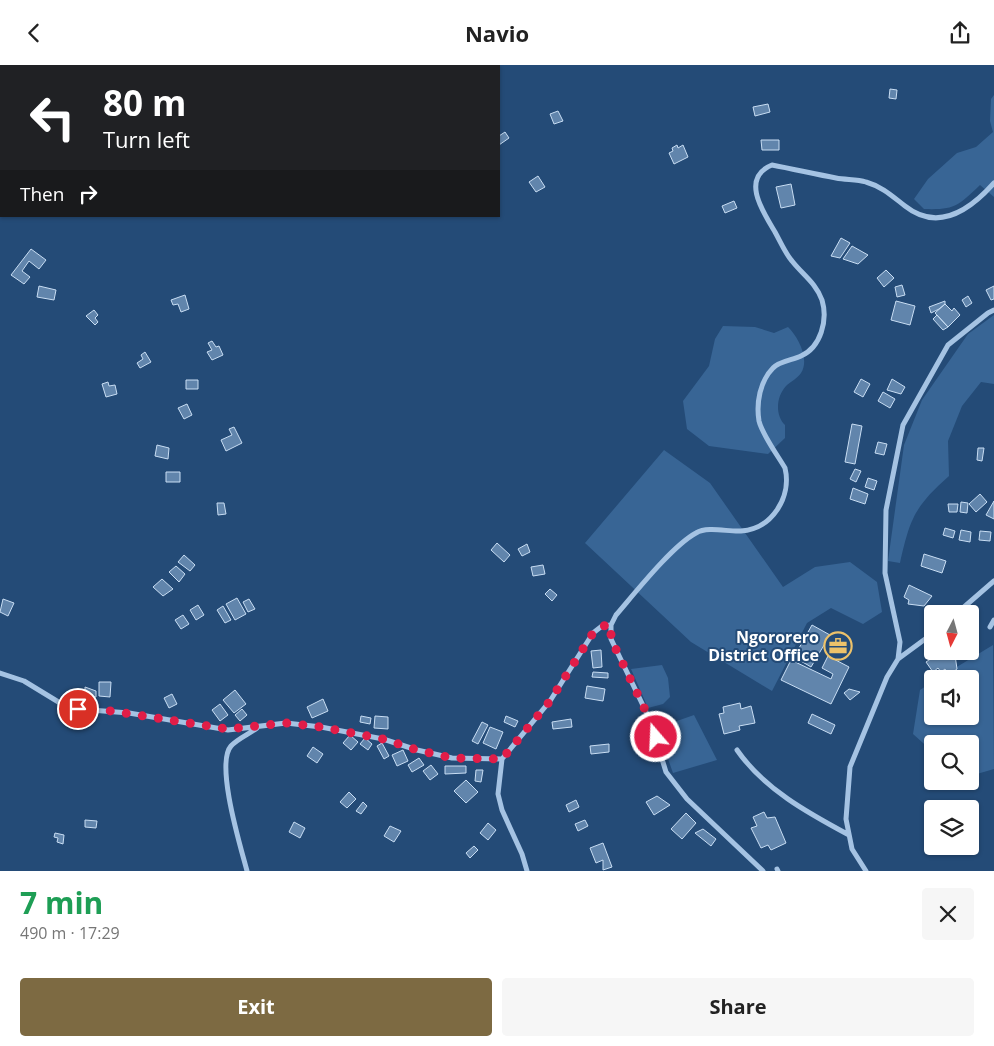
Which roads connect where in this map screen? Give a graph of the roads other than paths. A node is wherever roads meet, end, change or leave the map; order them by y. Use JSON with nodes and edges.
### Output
{"nodes":[{"id":1,"x":994,"y":183,"type":"edge"},
{"id":2,"x":994,"y":311,"type":"edge"},
{"id":3,"x":994,"y":581,"type":"edge"},
{"id":4,"x":966,"y":605,"type":"edge"},
{"id":5,"x":994,"y":620,"type":"edge"},
{"id":6,"x":611,"y":625,"type":"junction"},
{"id":7,"x":990,"y":627,"type":"dead end"},
{"id":8,"x":924,"y":640,"type":"edge"},
{"id":9,"x":898,"y":659,"type":"junction"},
{"id":10,"x":0,"y":673,"type":"edge"},
{"id":11,"x":257,"y":728,"type":"junction"},
{"id":12,"x":737,"y":750,"type":"dead end"},
{"id":13,"x":502,"y":759,"type":"junction"},
{"id":14,"x":849,"y":835,"type":"junction"},
{"id":15,"x":247,"y":871,"type":"edge"},
{"id":16,"x":527,"y":871,"type":"edge"},
{"id":17,"x":763,"y":871,"type":"edge"},
{"id":18,"x":866,"y":871,"type":"edge"}],
"edges":[{"from":1,"to":6,"type":"street"},
{"from":2,"to":9,"type":"street"},
{"from":3,"to":4,"type":"street"},
{"from":5,"to":7,"type":"street"},
{"from":6,"to":13,"type":"street"},
{"from":6,"to":17,"type":"street"},
{"from":8,"to":9,"type":"street"},
{"from":9,"to":14,"type":"street"},
{"from":10,"to":11,"type":"street"},
{"from":11,"to":13,"type":"street"},
{"from":11,"to":15,"type":"street"},
{"from":12,"to":14,"type":"street"},
{"from":13,"to":16,"type":"street"},
{"from":14,"to":18,"type":"street"}]}
